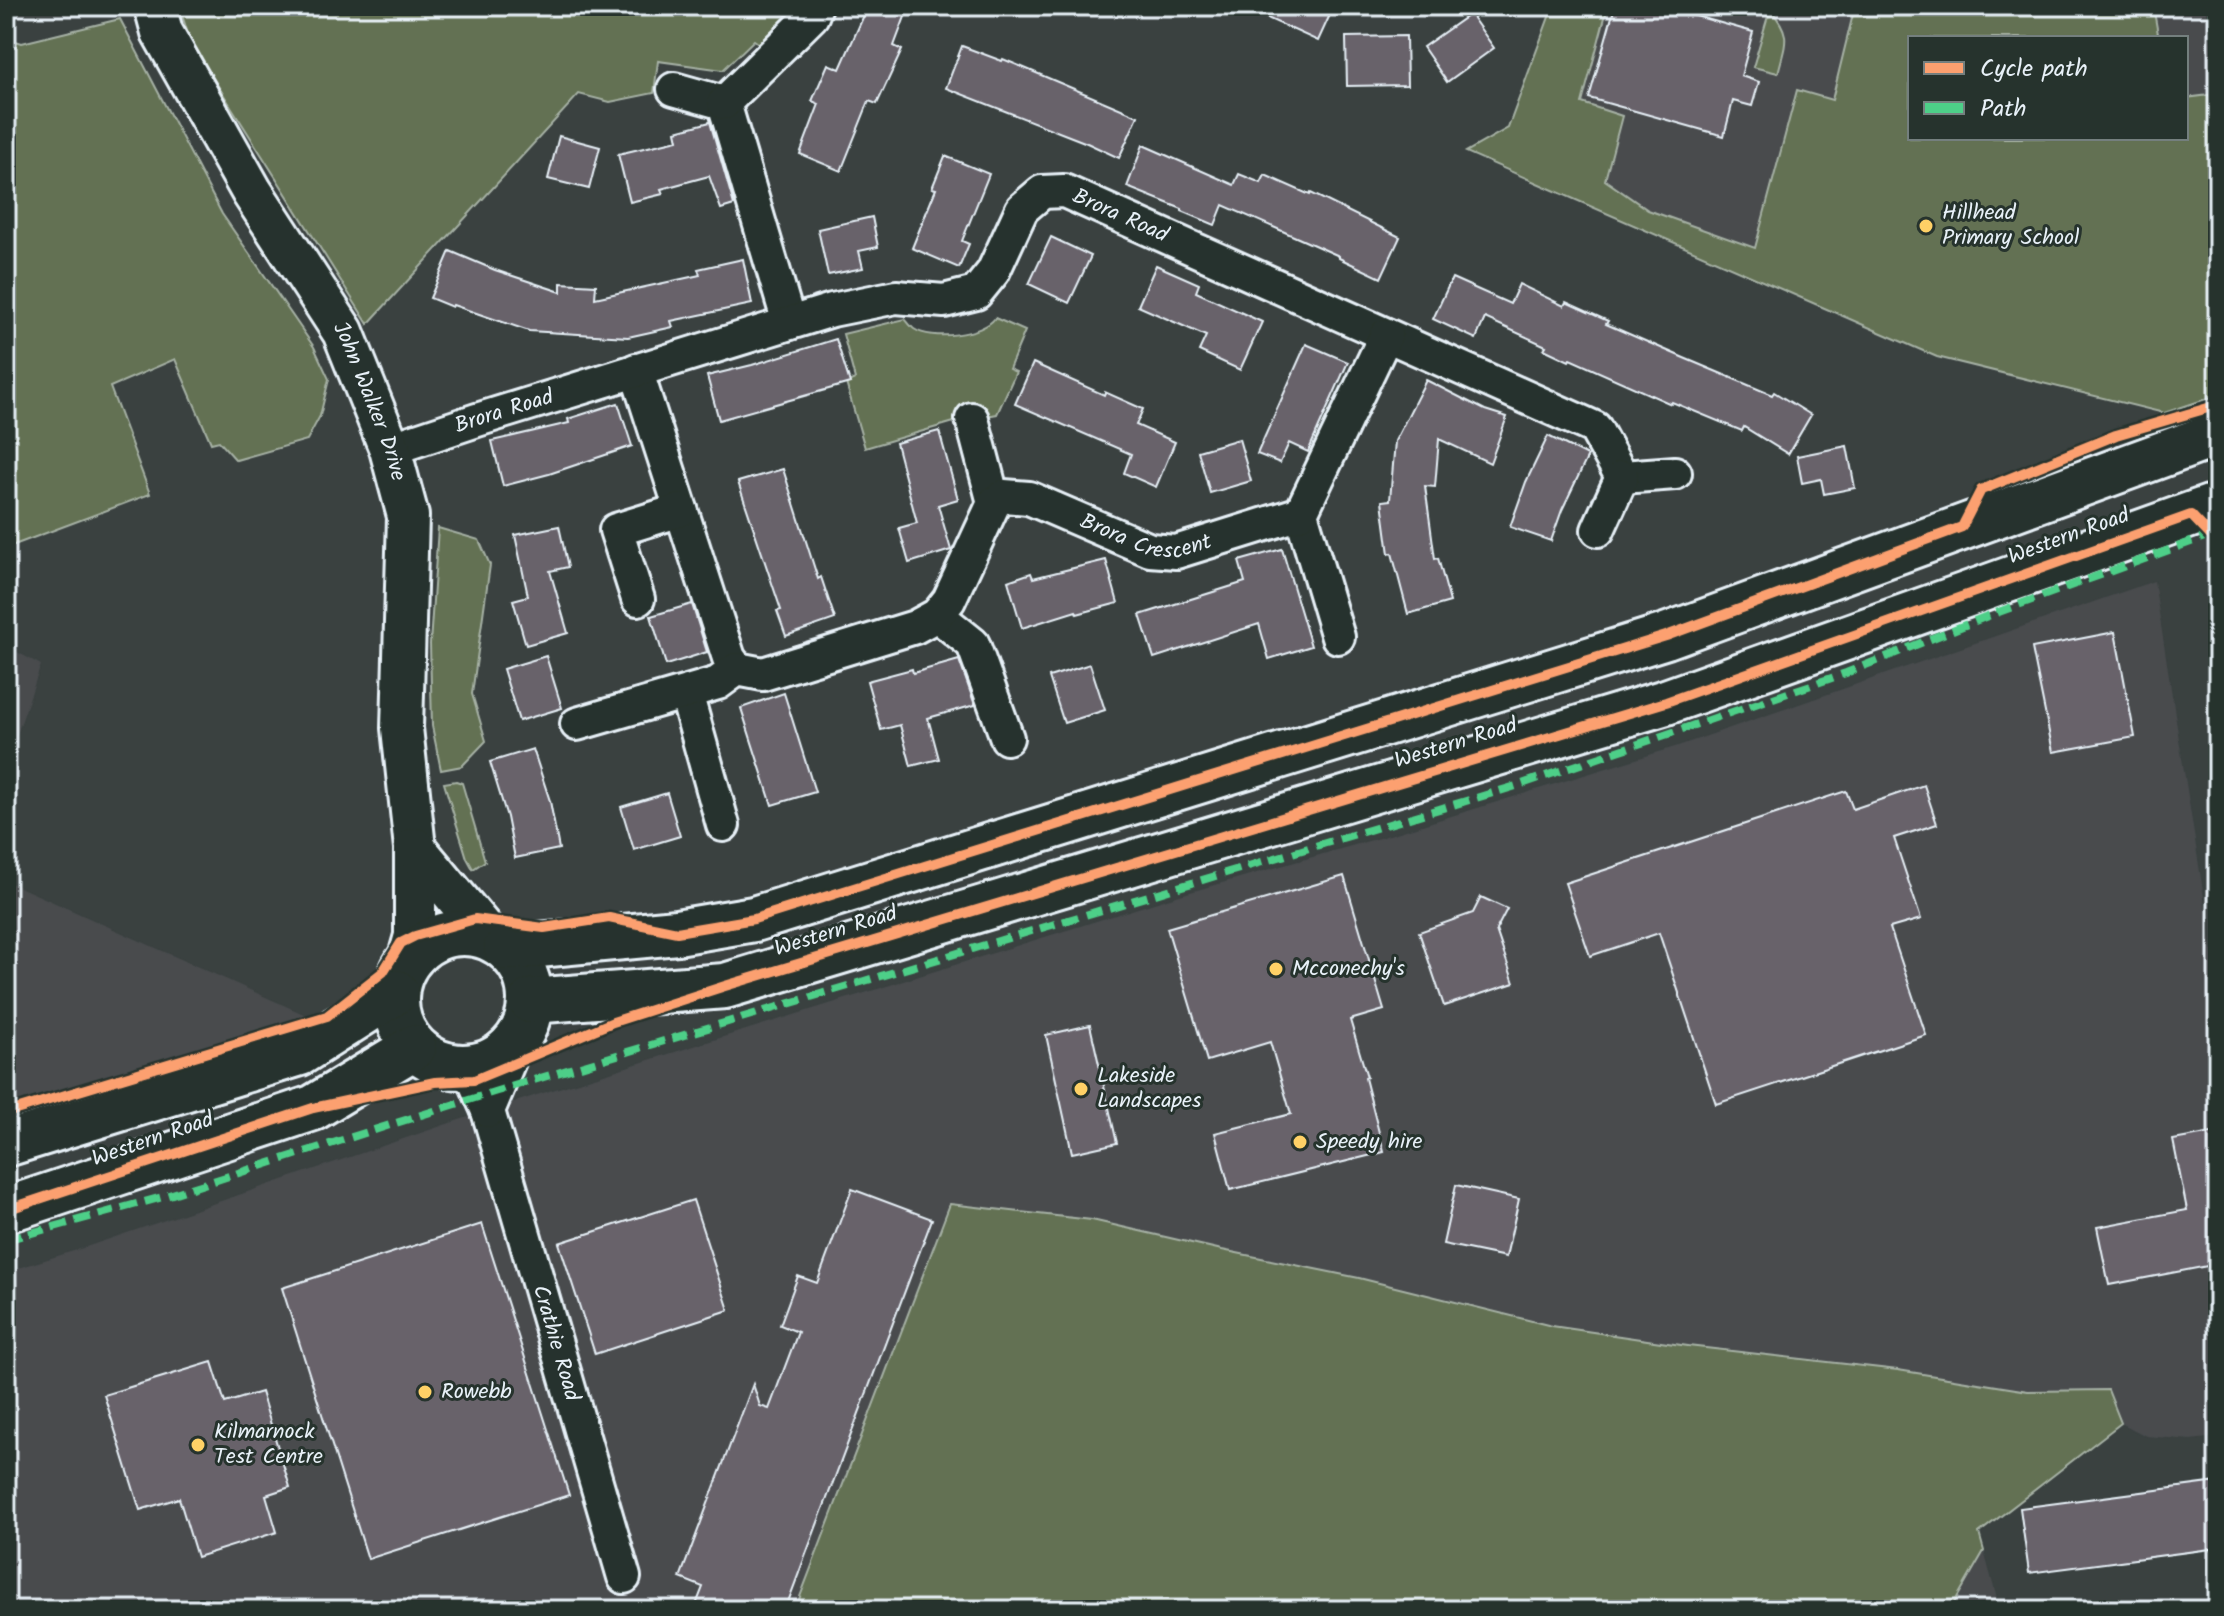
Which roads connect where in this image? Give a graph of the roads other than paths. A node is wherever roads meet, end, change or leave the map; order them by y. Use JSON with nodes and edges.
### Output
{"nodes":[{"id":1,"x":155,"y":6,"type":"edge"},
{"id":2,"x":816,"y":6,"type":"edge"},
{"id":3,"x":674,"y":89,"type":"dead end"},
{"id":4,"x":724,"y":103,"type":"junction"},
{"id":5,"x":789,"y":323,"type":"junction"},
{"id":6,"x":1386,"y":335,"type":"junction"},
{"id":7,"x":636,"y":370,"type":"junction"},
{"id":8,"x":972,"y":419,"type":"dead end"},
{"id":9,"x":2218,"y":434,"type":"edge"},
{"id":10,"x":390,"y":449,"type":"junction"},
{"id":11,"x":1675,"y":473,"type":"dead end"},
{"id":12,"x":1622,"y":477,"type":"junction"},
{"id":13,"x":994,"y":503,"type":"junction"},
{"id":14,"x":2218,"y":505,"type":"edge"},
{"id":15,"x":681,"y":510,"type":"junction"},
{"id":16,"x":1301,"y":513,"type":"junction"},
{"id":17,"x":1598,"y":530,"type":"dead end"},
{"id":18,"x":638,"y":599,"type":"dead end"},
{"id":19,"x":937,"y":615,"type":"junction"},
{"id":20,"x":1338,"y":637,"type":"dead end"},
{"id":21,"x":737,"y":669,"type":"junction"},
{"id":22,"x":686,"y":693,"type":"junction"},
{"id":23,"x":577,"y":724,"type":"dead end"},
{"id":24,"x":1007,"y":738,"type":"dead end"},
{"id":25,"x":723,"y":825,"type":"dead end"},
{"id":26,"x":1047,"y":828,"type":"junction"},
{"id":27,"x":415,"y":848,"type":"junction"},
{"id":28,"x":1068,"y":882,"type":"junction"},
{"id":29,"x":498,"y":942,"type":"junction"},
{"id":30,"x":402,"y":976,"type":"junction"},
{"id":31,"x":531,"y":1001,"type":"junction"},
{"id":32,"x":517,"y":1042,"type":"junction"},
{"id":33,"x":414,"y":1047,"type":"junction"},
{"id":34,"x":456,"y":1067,"type":"junction"},
{"id":35,"x":488,"y":1111,"type":"junction"},
{"id":36,"x":6,"y":1144,"type":"edge"},
{"id":37,"x":6,"y":1210,"type":"edge"},
{"id":38,"x":624,"y":1577,"type":"dead end"}],
"edges":[{"from":1,"to":10,"type":"street","name":"John Walker Drive"},
{"from":2,"to":4,"type":"street"},
{"from":3,"to":4,"type":"street"},
{"from":4,"to":5,"type":"street"},
{"from":5,"to":6,"type":"street","name":"Brora Road"},
{"from":5,"to":7,"type":"street","name":"Brora Road"},
{"from":6,"to":12,"type":"street","name":"Brora Road"},
{"from":6,"to":16,"type":"street"},
{"from":7,"to":10,"type":"street","name":"Brora Road"},
{"from":7,"to":15,"type":"street"},
{"from":8,"to":13,"type":"street"},
{"from":9,"to":26,"type":"main road","name":"Western Road"},
{"from":10,"to":27,"type":"street","name":"John Walker Drive"},
{"from":11,"to":12,"type":"street"},
{"from":12,"to":17,"type":"street"},
{"from":13,"to":16,"type":"street","name":"Brora Crescent"},
{"from":13,"to":19,"type":"street"},
{"from":14,"to":28,"type":"main road","name":"Western Road"},
{"from":15,"to":18,"type":"street"},
{"from":15,"to":21,"type":"street"},
{"from":16,"to":20,"type":"street"},
{"from":19,"to":21,"type":"street"},
{"from":19,"to":24,"type":"street"},
{"from":21,"to":22,"type":"street"},
{"from":22,"to":23,"type":"street"},
{"from":22,"to":25,"type":"street"},
{"from":26,"to":28,"type":"main road"},
{"from":26,"to":29,"type":"main road","name":"Western Road"},
{"from":27,"to":29,"type":"street"},
{"from":27,"to":30,"type":"street","name":"John Walker Drive"},
{"from":28,"to":31,"type":"main road","name":"Western Road"},
{"from":29,"to":30,"type":"main road","name":"Western Road"},
{"from":29,"to":31,"type":"main road"},
{"from":30,"to":33,"type":"main road"},
{"from":30,"to":36,"type":"main road","name":"Western Road"},
{"from":31,"to":32,"type":"main road"},
{"from":32,"to":34,"type":"main road"},
{"from":32,"to":35,"type":"street"},
{"from":33,"to":34,"type":"main road"},
{"from":33,"to":37,"type":"main road","name":"Western Road"},
{"from":34,"to":35,"type":"street","name":"Crathie Road"},
{"from":35,"to":38,"type":"street","name":"Crathie Road"}]}
